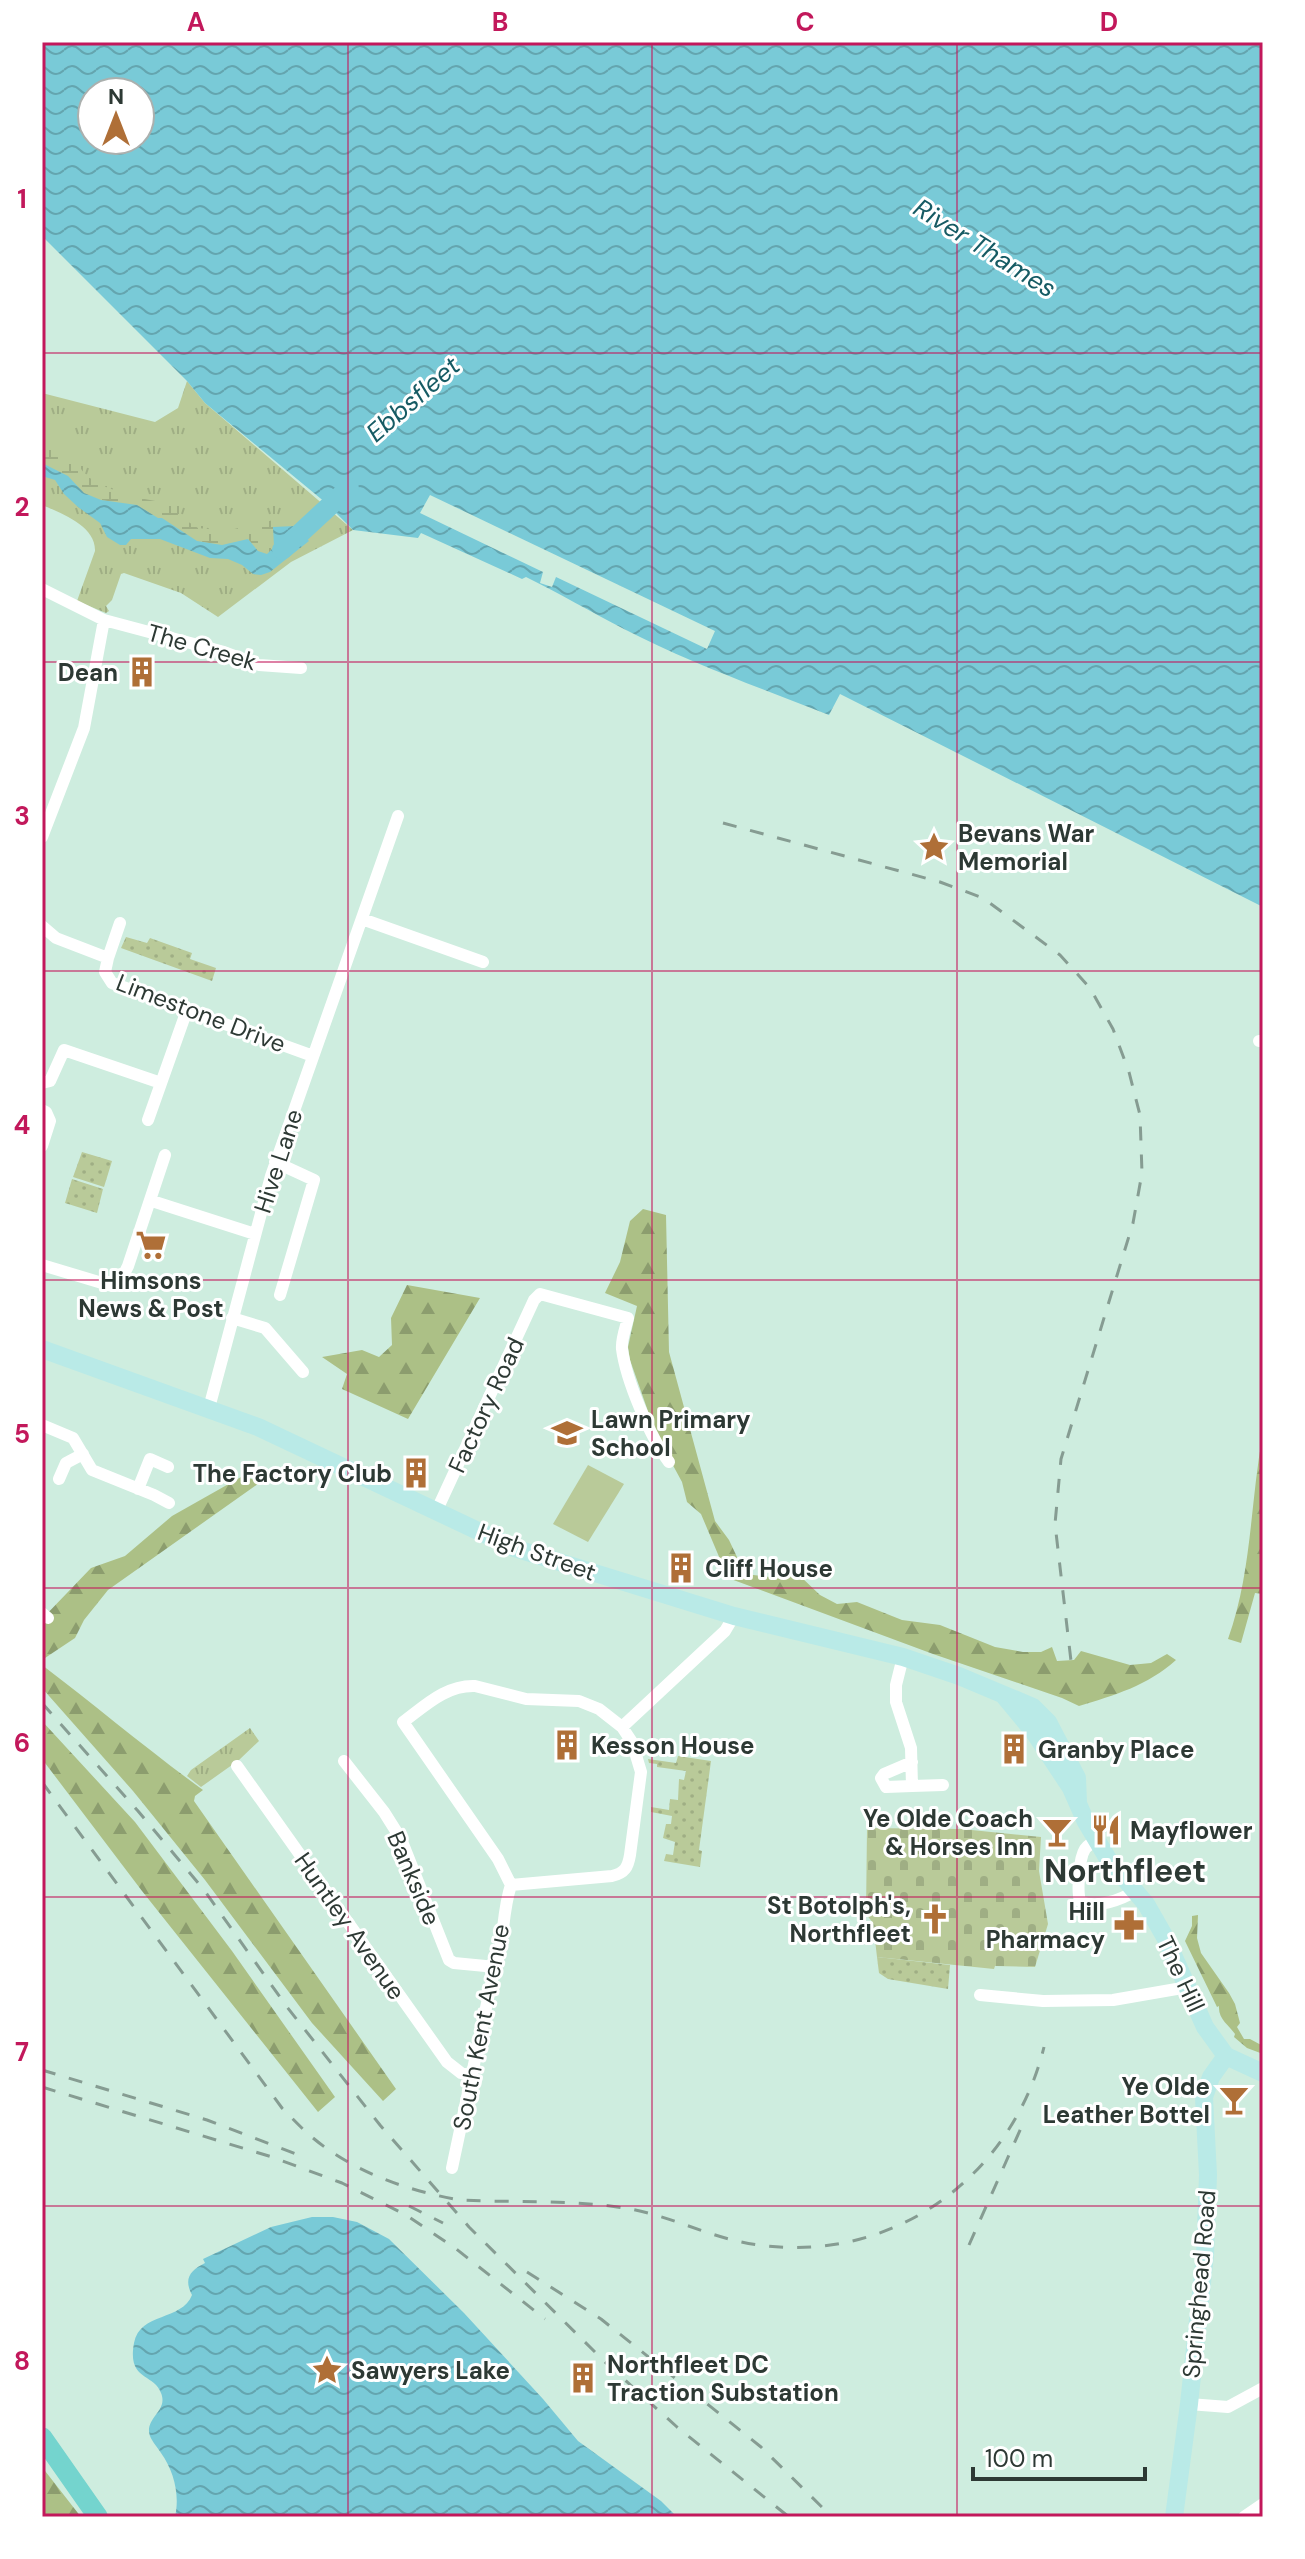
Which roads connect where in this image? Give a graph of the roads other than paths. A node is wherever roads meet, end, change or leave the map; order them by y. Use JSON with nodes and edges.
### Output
{"nodes":[{"id":1,"x":42,"y":589,"type":"edge"},
{"id":2,"x":104,"y":620,"type":"junction"},
{"id":3,"x":301,"y":668,"type":"dead end"},
{"id":4,"x":398,"y":816,"type":"dead end"},
{"id":5,"x":42,"y":837,"type":"edge"},
{"id":6,"x":362,"y":919,"type":"junction"},
{"id":7,"x":120,"y":923,"type":"dead end"},
{"id":8,"x":42,"y":926,"type":"edge"},
{"id":9,"x":108,"y":958,"type":"junction"},
{"id":10,"x":483,"y":962,"type":"dead end"},
{"id":11,"x":187,"y":1010,"type":"junction"},
{"id":12,"x":313,"y":1056,"type":"junction"},
{"id":13,"x":42,"y":1083,"type":"edge"},
{"id":14,"x":161,"y":1083,"type":"junction"},
{"id":15,"x":42,"y":1110,"type":"edge"},
{"id":16,"x":148,"y":1120,"type":"dead end"},
{"id":17,"x":42,"y":1146,"type":"edge"},
{"id":18,"x":165,"y":1155,"type":"dead end"},
{"id":19,"x":275,"y":1162,"type":"junction"},
{"id":20,"x":152,"y":1201,"type":"junction"},
{"id":21,"x":255,"y":1234,"type":"junction"},
{"id":22,"x":42,"y":1265,"type":"edge"},
{"id":23,"x":280,"y":1295,"type":"dead end"},
{"id":24,"x":232,"y":1318,"type":"junction"},
{"id":25,"x":42,"y":1349,"type":"edge"},
{"id":26,"x":303,"y":1372,"type":"dead end"},
{"id":27,"x":209,"y":1408,"type":"junction"},
{"id":28,"x":42,"y":1425,"type":"edge"},
{"id":29,"x":83,"y":1454,"type":"junction"},
{"id":30,"x":669,"y":1462,"type":"dead end"},
{"id":31,"x":168,"y":1467,"type":"dead end"},
{"id":32,"x":59,"y":1479,"type":"dead end"},
{"id":33,"x":138,"y":1489,"type":"junction"},
{"id":34,"x":169,"y":1503,"type":"dead end"},
{"id":35,"x":436,"y":1512,"type":"junction"},
{"id":36,"x":734,"y":1616,"type":"junction"},
{"id":37,"x":903,"y":1657,"type":"junction"},
{"id":38,"x":1002,"y":1694,"type":"junction"},
{"id":39,"x":622,"y":1727,"type":"junction"},
{"id":40,"x":1034,"y":1732,"type":"joint"},
{"id":41,"x":344,"y":1761,"type":"dead end"},
{"id":42,"x":912,"y":1762,"type":"junction"},
{"id":43,"x":237,"y":1766,"type":"dead end"},
{"id":44,"x":943,"y":1785,"type":"dead end"},
{"id":45,"x":912,"y":1786,"type":"junction"},
{"id":46,"x":1078,"y":1803,"type":"junction"},
{"id":47,"x":1096,"y":1841,"type":"junction"},
{"id":48,"x":511,"y":1885,"type":"junction"},
{"id":49,"x":1135,"y":1891,"type":"junction"},
{"id":50,"x":496,"y":1967,"type":"junction"},
{"id":51,"x":1188,"y":1987,"type":"junction"},
{"id":52,"x":980,"y":1995,"type":"dead end"},
{"id":53,"x":1226,"y":2056,"type":"junction"},
{"id":54,"x":1263,"y":2074,"type":"edge"},
{"id":55,"x":472,"y":2076,"type":"junction"},
{"id":56,"x":452,"y":2168,"type":"dead end"},
{"id":57,"x":1263,"y":2388,"type":"edge"},
{"id":58,"x":1189,"y":2404,"type":"junction"},
{"id":59,"x":42,"y":2437,"type":"edge"},
{"id":60,"x":1263,"y":2504,"type":"edge"},
{"id":61,"x":98,"y":2517,"type":"edge"},
{"id":62,"x":1174,"y":2517,"type":"edge"},
{"id":63,"x":1244,"y":2517,"type":"edge"}],
"edges":[{"from":1,"to":2,"type":"street","name":"The Creek"},
{"from":2,"to":3,"type":"street","name":"The Creek"},
{"from":2,"to":5,"type":"street"},
{"from":4,"to":6,"type":"street","name":"Hive Lane"},
{"from":6,"to":10,"type":"street"},
{"from":6,"to":12,"type":"street","name":"Hive Lane"},
{"from":7,"to":9,"type":"street"},
{"from":8,"to":9,"type":"street"},
{"from":9,"to":11,"type":"street","name":"Limestone Drive"},
{"from":11,"to":12,"type":"street","name":"Limestone Drive"},
{"from":11,"to":14,"type":"street"},
{"from":12,"to":19,"type":"street","name":"Hive Lane"},
{"from":13,"to":14,"type":"street"},
{"from":14,"to":16,"type":"street"},
{"from":15,"to":17,"type":"street"},
{"from":18,"to":20,"type":"street"},
{"from":19,"to":21,"type":"street","name":"Hive Lane"},
{"from":19,"to":23,"type":"street"},
{"from":20,"to":21,"type":"street"},
{"from":20,"to":22,"type":"street"},
{"from":21,"to":24,"type":"street","name":"Hive Lane"},
{"from":24,"to":26,"type":"street"},
{"from":24,"to":27,"type":"street","name":"Hive Lane"},
{"from":25,"to":27,"type":"main road","name":"High Street"},
{"from":27,"to":35,"type":"main road","name":"High Street"},
{"from":28,"to":29,"type":"street"},
{"from":29,"to":32,"type":"street"},
{"from":29,"to":33,"type":"street"},
{"from":30,"to":35,"type":"street","name":"Factory Road"},
{"from":31,"to":33,"type":"street"},
{"from":33,"to":34,"type":"street"},
{"from":35,"to":36,"type":"main road","name":"High Street"},
{"from":36,"to":37,"type":"main road","name":"High Street"},
{"from":36,"to":39,"type":"street"},
{"from":37,"to":38,"type":"main road","name":"High Street"},
{"from":37,"to":42,"type":"street"},
{"from":38,"to":40,"type":"main road","name":"High Street"},
{"from":38,"to":46,"type":"main road"},
{"from":39,"to":48,"type":"street"},
{"from":39,"to":48,"type":"street"},
{"from":40,"to":46,"type":"main road","name":"The Hill"},
{"from":41,"to":50,"type":"street","name":"Bankside"},
{"from":42,"to":45,"type":"street"},
{"from":42,"to":45,"type":"street"},
{"from":43,"to":55,"type":"street","name":"Huntley Avenue"},
{"from":44,"to":45,"type":"street"},
{"from":46,"to":47,"type":"main road","name":"The Hill"},
{"from":47,"to":49,"type":"main road","name":"The Hill"},
{"from":47,"to":49,"type":"street"},
{"from":48,"to":50,"type":"street","name":"South Kent Avenue"},
{"from":49,"to":51,"type":"main road","name":"The Hill"},
{"from":50,"to":55,"type":"street","name":"South Kent Avenue"},
{"from":51,"to":52,"type":"street"},
{"from":51,"to":53,"type":"main road","name":"The Hill"},
{"from":53,"to":54,"type":"main road"},
{"from":53,"to":58,"type":"main road","name":"Springhead Road"},
{"from":55,"to":56,"type":"street","name":"South Kent Avenue"},
{"from":57,"to":58,"type":"street"},
{"from":58,"to":62,"type":"main road","name":"Springhead Road"},
{"from":59,"to":61,"type":"main road"},
{"from":60,"to":63,"type":"street"}]}
